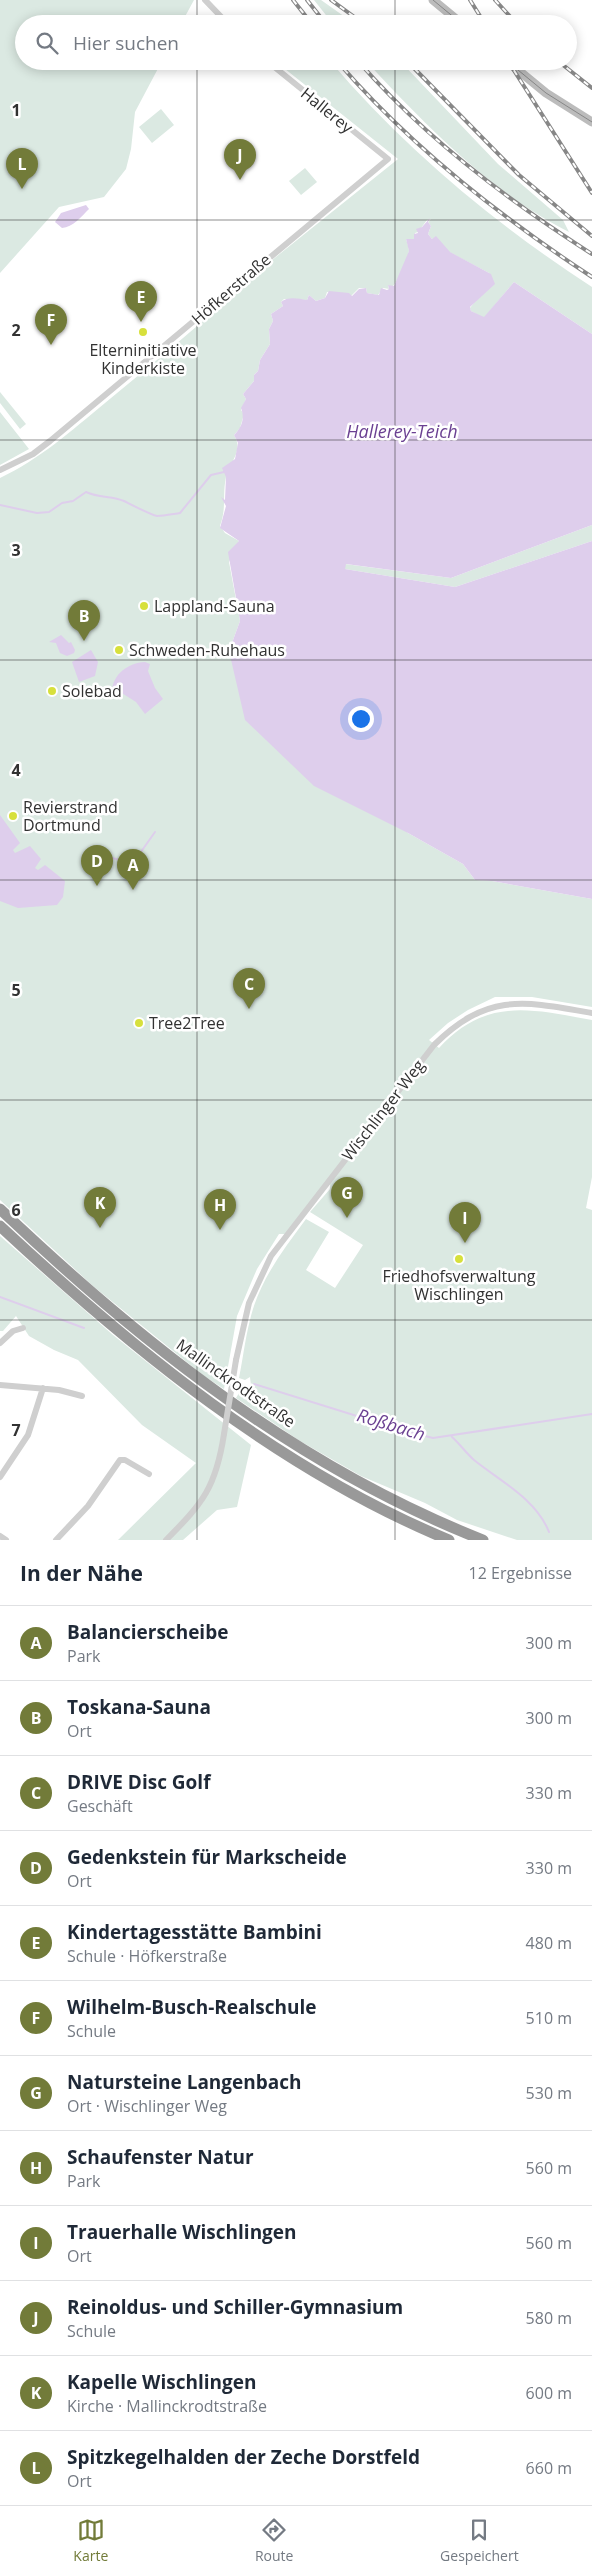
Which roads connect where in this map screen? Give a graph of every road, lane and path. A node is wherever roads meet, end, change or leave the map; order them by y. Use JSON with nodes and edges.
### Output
{"nodes":[{"id":1,"x":205,"y":0,"type":"edge"},
{"id":2,"x":433,"y":0,"type":"edge"},
{"id":3,"x":219,"y":15,"type":"edge"},
{"id":4,"x":451,"y":15,"type":"edge"},
{"id":5,"x":278,"y":70,"type":"edge"},
{"id":6,"x":518,"y":70,"type":"edge"},
{"id":7,"x":592,"y":122,"type":"edge"},
{"id":8,"x":388,"y":159,"type":"joint"},
{"id":9,"x":0,"y":470,"type":"edge"},
{"id":10,"x":592,"y":1013,"type":"edge"},
{"id":11,"x":0,"y":1209,"type":"edge"},
{"id":12,"x":0,"y":1226,"type":"edge"},
{"id":13,"x":23,"y":1328,"type":"dead end"},
{"id":14,"x":0,"y":1343,"type":"edge"},
{"id":15,"x":0,"y":1385,"type":"edge"},
{"id":16,"x":42,"y":1388,"type":"junction"},
{"id":17,"x":82,"y":1396,"type":"dead end"},
{"id":18,"x":149,"y":1474,"type":"dead end"},
{"id":19,"x":0,"y":1477,"type":"edge"},
{"id":20,"x":0,"y":1536,"type":"edge"},
{"id":21,"x":6,"y":1540,"type":"edge"},
{"id":22,"x":56,"y":1540,"type":"edge"},
{"id":23,"x":166,"y":1540,"type":"edge"},
{"id":24,"x":449,"y":1540,"type":"edge"},
{"id":25,"x":482,"y":1540,"type":"edge"}],
"edges":[{"from":1,"to":3,"type":"street"},
{"from":2,"to":4,"type":"main road"},
{"from":5,"to":8,"type":"street","name":"Hallerey"},
{"from":6,"to":7,"type":"main road"},
{"from":8,"to":9,"type":"street","name":"Höfkerstraße"},
{"from":10,"to":23,"type":"street","name":"Wischlinger Weg","bridge":true},
{"from":11,"to":25,"type":"highway","name":"Mallinckrodtstraße"},
{"from":12,"to":24,"type":"highway","name":"Mallinckrodtstraße"},
{"from":13,"to":14,"type":"street"},
{"from":15,"to":16,"type":"street"},
{"from":16,"to":17,"type":"street"},
{"from":16,"to":19,"type":"street"},
{"from":18,"to":22,"type":"street"},
{"from":20,"to":21,"type":"street"}]}
